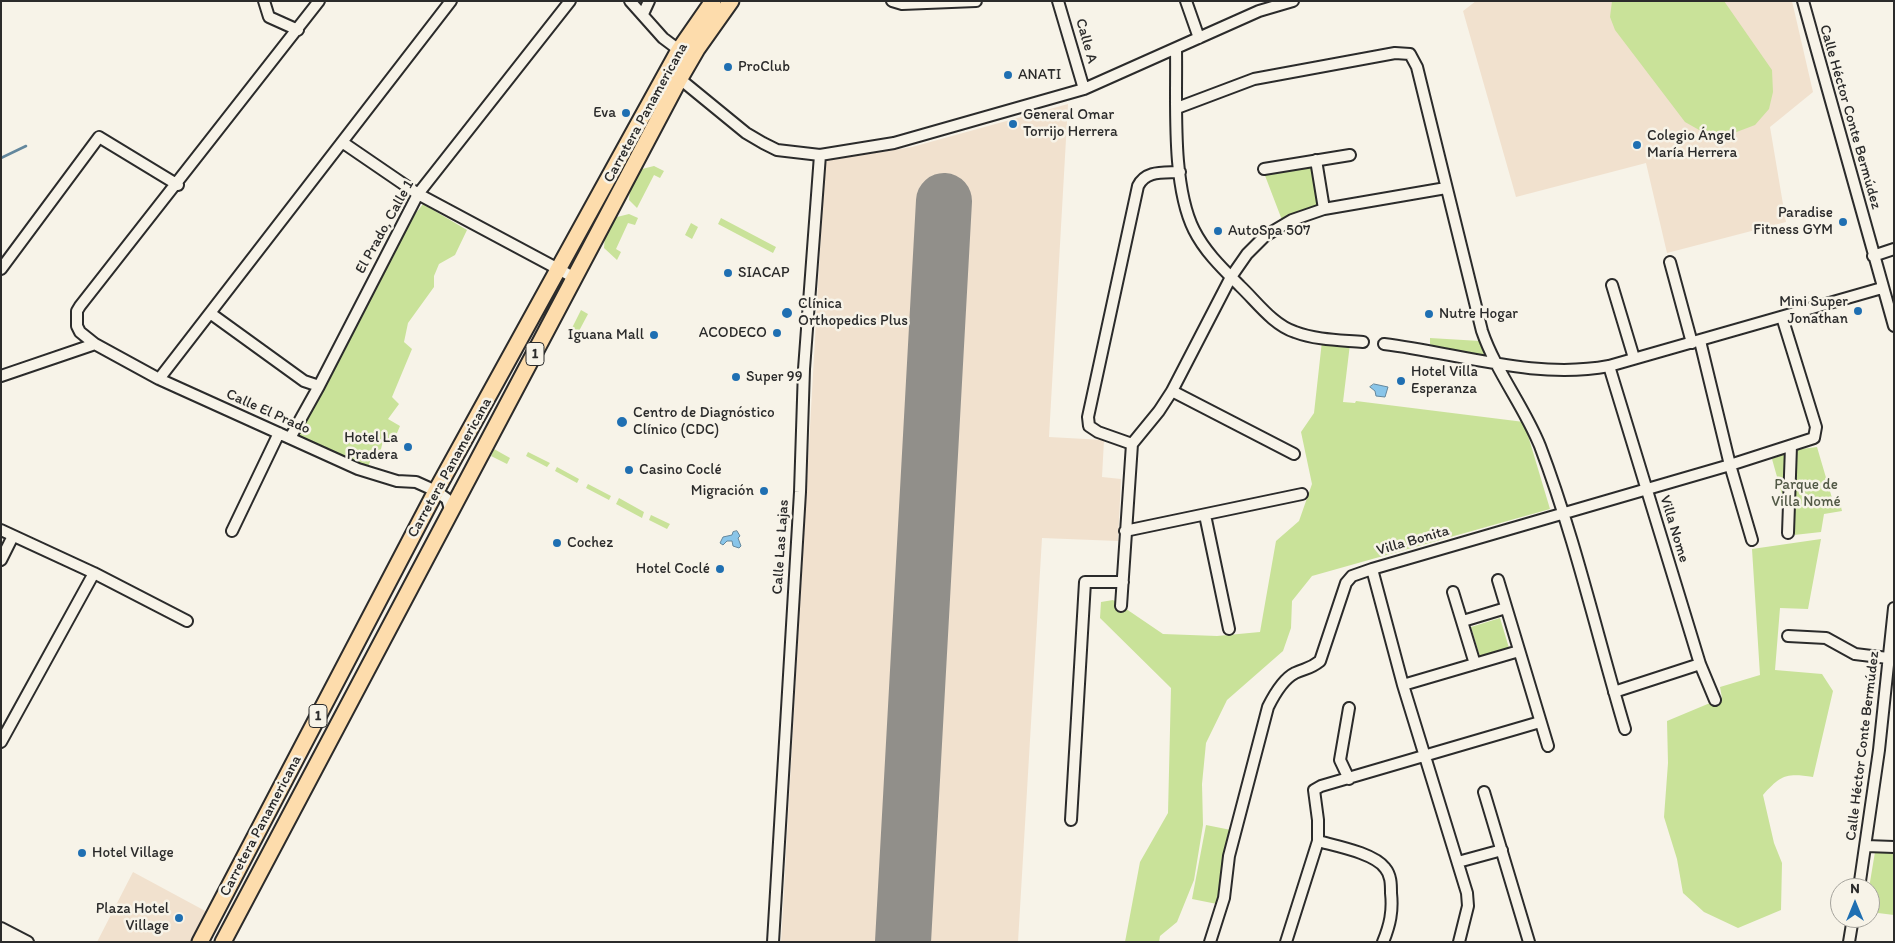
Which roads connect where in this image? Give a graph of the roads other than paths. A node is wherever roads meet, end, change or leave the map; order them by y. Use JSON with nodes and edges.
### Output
{"nodes":[{"id":1,"x":264,"y":1,"type":"edge"},
{"id":2,"x":319,"y":1,"type":"edge"},
{"id":3,"x":451,"y":1,"type":"edge"},
{"id":4,"x":570,"y":1,"type":"edge"},
{"id":5,"x":630,"y":1,"type":"edge"},
{"id":6,"x":649,"y":1,"type":"edge"},
{"id":7,"x":713,"y":1,"type":"edge"},
{"id":8,"x":731,"y":1,"type":"edge"},
{"id":9,"x":892,"y":1,"type":"edge"},
{"id":10,"x":976,"y":1,"type":"edge"},
{"id":11,"x":1058,"y":1,"type":"edge"},
{"id":12,"x":1186,"y":1,"type":"edge"},
{"id":13,"x":1293,"y":1,"type":"edge"},
{"id":14,"x":1803,"y":1,"type":"edge"},
{"id":15,"x":642,"y":14,"type":"junction"},
{"id":16,"x":298,"y":30,"type":"junction"},
{"id":17,"x":663,"y":38,"type":"junction"},
{"id":18,"x":1199,"y":38,"type":"junction"},
{"id":19,"x":1176,"y":49,"type":"junction"},
{"id":20,"x":679,"y":50,"type":"junction"},
{"id":21,"x":671,"y":65,"type":"junction"},
{"id":22,"x":680,"y":79,"type":"junction"},
{"id":23,"x":1084,"y":89,"type":"junction"},
{"id":24,"x":671,"y":97,"type":"junction"},
{"id":25,"x":1177,"y":108,"type":"junction"},
{"id":26,"x":342,"y":142,"type":"junction"},
{"id":27,"x":624,"y":151,"type":"junction"},
{"id":28,"x":820,"y":155,"type":"junction"},
{"id":29,"x":1350,"y":155,"type":"dead end"},
{"id":30,"x":1316,"y":160,"type":"junction"},
{"id":31,"x":1264,"y":168,"type":"dead end"},
{"id":32,"x":1180,"y":172,"type":"junction"},
{"id":33,"x":178,"y":185,"type":"junction"},
{"id":34,"x":1446,"y":188,"type":"junction"},
{"id":35,"x":418,"y":194,"type":"junction"},
{"id":36,"x":1324,"y":209,"type":"junction"},
{"id":37,"x":1894,"y":249,"type":"edge"},
{"id":38,"x":1873,"y":256,"type":"junction"},
{"id":39,"x":1670,"y":262,"type":"dead end"},
{"id":40,"x":1,"y":269,"type":"edge"},
{"id":41,"x":559,"y":270,"type":"junction"},
{"id":42,"x":1231,"y":276,"type":"junction"},
{"id":43,"x":575,"y":278,"type":"junction"},
{"id":44,"x":1612,"y":285,"type":"dead end"},
{"id":45,"x":1882,"y":288,"type":"junction"},
{"id":46,"x":210,"y":313,"type":"junction"},
{"id":47,"x":1782,"y":317,"type":"junction"},
{"id":48,"x":1894,"y":326,"type":"edge"},
{"id":49,"x":1363,"y":342,"type":"dead end"},
{"id":50,"x":1696,"y":342,"type":"junction"},
{"id":51,"x":95,"y":344,"type":"junction"},
{"id":52,"x":1384,"y":344,"type":"dead end"},
{"id":53,"x":1634,"y":358,"type":"junction"},
{"id":54,"x":1495,"y":362,"type":"junction"},
{"id":55,"x":1609,"y":366,"type":"junction"},
{"id":56,"x":1,"y":376,"type":"edge"},
{"id":57,"x":159,"y":379,"type":"junction"},
{"id":58,"x":319,"y":386,"type":"junction"},
{"id":59,"x":1172,"y":390,"type":"junction"},
{"id":60,"x":279,"y":433,"type":"junction"},
{"id":61,"x":290,"y":438,"type":"junction"},
{"id":62,"x":1132,"y":444,"type":"junction"},
{"id":63,"x":1791,"y":446,"type":"junction"},
{"id":64,"x":1294,"y":454,"type":"dead end"},
{"id":65,"x":1730,"y":465,"type":"junction"},
{"id":66,"x":466,"y":485,"type":"junction"},
{"id":67,"x":1646,"y":490,"type":"junction"},
{"id":68,"x":436,"y":491,"type":"junction"},
{"id":69,"x":1302,"y":494,"type":"dead end"},
{"id":70,"x":451,"y":513,"type":"junction"},
{"id":71,"x":1205,"y":514,"type":"junction"},
{"id":72,"x":1562,"y":514,"type":"junction"},
{"id":73,"x":1,"y":530,"type":"edge"},
{"id":74,"x":232,"y":531,"type":"dead end"},
{"id":75,"x":1125,"y":531,"type":"junction"},
{"id":76,"x":1788,"y":533,"type":"dead end"},
{"id":77,"x":13,"y":536,"type":"junction"},
{"id":78,"x":1752,"y":540,"type":"dead end"},
{"id":79,"x":1,"y":560,"type":"edge"},
{"id":80,"x":1372,"y":569,"type":"junction"},
{"id":81,"x":94,"y":572,"type":"junction"},
{"id":82,"x":1498,"y":580,"type":"dead end"},
{"id":83,"x":1123,"y":582,"type":"junction"},
{"id":84,"x":1453,"y":592,"type":"dead end"},
{"id":85,"x":1121,"y":606,"type":"dead end"},
{"id":86,"x":1506,"y":608,"type":"junction"},
{"id":87,"x":1894,"y":608,"type":"edge"},
{"id":88,"x":187,"y":620,"type":"dead end"},
{"id":89,"x":1463,"y":622,"type":"junction"},
{"id":90,"x":1229,"y":629,"type":"dead end"},
{"id":91,"x":1788,"y":636,"type":"dead end"},
{"id":92,"x":1519,"y":651,"type":"junction"},
{"id":93,"x":1888,"y":658,"type":"junction"},
{"id":94,"x":1475,"y":664,"type":"junction"},
{"id":95,"x":1700,"y":664,"type":"junction"},
{"id":96,"x":1890,"y":672,"type":"edge"},
{"id":97,"x":1403,"y":686,"type":"junction"},
{"id":98,"x":1614,"y":692,"type":"junction"},
{"id":99,"x":1715,"y":700,"type":"dead end"},
{"id":100,"x":1348,"y":708,"type":"dead end"},
{"id":101,"x":1540,"y":722,"type":"junction"},
{"id":102,"x":5,"y":726,"type":"edge"},
{"id":103,"x":1625,"y":729,"type":"dead end"},
{"id":104,"x":1,"y":742,"type":"edge"},
{"id":105,"x":1548,"y":746,"type":"dead end"},
{"id":106,"x":1424,"y":756,"type":"junction"},
{"id":107,"x":1349,"y":779,"type":"junction"},
{"id":108,"x":1484,"y":792,"type":"dead end"},
{"id":109,"x":1071,"y":820,"type":"dead end"},
{"id":110,"x":1318,"y":841,"type":"junction"},
{"id":111,"x":1866,"y":846,"type":"junction"},
{"id":112,"x":1894,"y":847,"type":"edge"},
{"id":113,"x":1502,"y":850,"type":"junction"},
{"id":114,"x":1458,"y":862,"type":"junction"},
{"id":115,"x":1860,"y":878,"type":"edge"},
{"id":116,"x":1,"y":928,"type":"edge"},
{"id":117,"x":1851,"y":928,"type":"edge"},
{"id":118,"x":1,"y":937,"type":"edge"},
{"id":119,"x":11,"y":942,"type":"edge"},
{"id":120,"x":28,"y":942,"type":"edge"},
{"id":121,"x":200,"y":942,"type":"edge"},
{"id":122,"x":224,"y":942,"type":"edge"},
{"id":123,"x":773,"y":942,"type":"edge"},
{"id":124,"x":1210,"y":942,"type":"edge"},
{"id":125,"x":1286,"y":942,"type":"edge"},
{"id":126,"x":1383,"y":942,"type":"edge"},
{"id":127,"x":1459,"y":942,"type":"edge"},
{"id":128,"x":1529,"y":942,"type":"edge"},
{"id":129,"x":1849,"y":942,"type":"edge"}],
"edges":[{"from":1,"to":16,"type":"street"},
{"from":2,"to":16,"type":"street","name":"Calle El Prado"},
{"from":3,"to":26,"type":"street"},
{"from":4,"to":35,"type":"street","name":"El Prado, Calle 1"},
{"from":5,"to":15,"type":"street"},
{"from":6,"to":15,"type":"street"},
{"from":7,"to":20,"type":"highway","name":"Carretera Panamericana","number":"1"},
{"from":8,"to":22,"type":"highway","name":"Carretera Panamericana","number":"1"},
{"from":9,"to":10,"type":"street"},
{"from":11,"to":23,"type":"street","name":"Calle A"},
{"from":12,"to":18,"type":"street"},
{"from":13,"to":18,"type":"street"},
{"from":14,"to":38,"type":"street","name":"Calle Héctor Conte Bermúdez"},
{"from":15,"to":17,"type":"street"},
{"from":16,"to":33,"type":"street","name":"Calle El Prado"},
{"from":17,"to":20,"type":"street"},
{"from":17,"to":21,"type":"street"},
{"from":18,"to":19,"type":"street"},
{"from":19,"to":23,"type":"street"},
{"from":19,"to":25,"type":"street"},
{"from":20,"to":21,"type":"highway","name":"Carretera Panamericana","number":"1"},
{"from":20,"to":24,"type":"highway"},
{"from":21,"to":27,"type":"highway","name":"Carretera Panamericana","number":"1"},
{"from":22,"to":24,"type":"highway","name":"Carretera Panamericana","number":"1"},
{"from":22,"to":28,"type":"street"},
{"from":23,"to":28,"type":"street"},
{"from":24,"to":43,"type":"highway","name":"Carretera Panamericana","number":"1"},
{"from":25,"to":32,"type":"street"},
{"from":25,"to":34,"type":"street"},
{"from":26,"to":35,"type":"street"},
{"from":26,"to":46,"type":"street"},
{"from":27,"to":41,"type":"highway","name":"Carretera Panamericana","number":"1"},
{"from":27,"to":43,"type":"highway","number":"1"},
{"from":28,"to":123,"type":"street","name":"Calle Las Lajas"},
{"from":29,"to":30,"type":"street"},
{"from":30,"to":31,"type":"street"},
{"from":30,"to":36,"type":"street"},
{"from":32,"to":42,"type":"street"},
{"from":32,"to":62,"type":"street"},
{"from":33,"to":40,"type":"street"},
{"from":33,"to":51,"type":"street","name":"Calle El Prado"},
{"from":34,"to":36,"type":"street"},
{"from":34,"to":54,"type":"street"},
{"from":35,"to":41,"type":"street"},
{"from":35,"to":58,"type":"street","name":"El Prado, Calle 1"},
{"from":36,"to":42,"type":"street"},
{"from":37,"to":38,"type":"street"},
{"from":38,"to":45,"type":"street","name":"Calle Héctor Conte Bermúdez"},
{"from":39,"to":50,"type":"street"},
{"from":41,"to":43,"type":"street"},
{"from":41,"to":68,"type":"highway","name":"Carretera Panamericana","number":"1"},
{"from":42,"to":49,"type":"street"},
{"from":42,"to":59,"type":"street"},
{"from":43,"to":66,"type":"highway","name":"Carretera Panamericana","number":"1"},
{"from":44,"to":53,"type":"street"},
{"from":45,"to":47,"type":"street"},
{"from":45,"to":48,"type":"street","name":"Calle Héctor Conte Bermúdez"},
{"from":46,"to":57,"type":"street"},
{"from":46,"to":58,"type":"street"},
{"from":47,"to":50,"type":"street"},
{"from":47,"to":63,"type":"street","name":"Villa Bonita"},
{"from":50,"to":53,"type":"street"},
{"from":50,"to":65,"type":"street"},
{"from":51,"to":56,"type":"street"},
{"from":51,"to":57,"type":"street","name":"Calle El Prado"},
{"from":52,"to":54,"type":"street"},
{"from":53,"to":55,"type":"street"},
{"from":54,"to":55,"type":"street"},
{"from":54,"to":72,"type":"street"},
{"from":55,"to":67,"type":"street","name":"Villa Nome"},
{"from":57,"to":60,"type":"street","name":"Calle El Prado"},
{"from":58,"to":61,"type":"street","name":"El Prado, Calle 1"},
{"from":59,"to":62,"type":"street"},
{"from":59,"to":64,"type":"street"},
{"from":60,"to":61,"type":"street","name":"Calle El Prado"},
{"from":60,"to":74,"type":"street"},
{"from":61,"to":68,"type":"street","name":"Calle El Prado"},
{"from":62,"to":75,"type":"street"},
{"from":63,"to":65,"type":"street","name":"Villa Bonita"},
{"from":63,"to":76,"type":"street"},
{"from":65,"to":67,"type":"street","name":"Villa Bonita"},
{"from":65,"to":78,"type":"street"},
{"from":66,"to":68,"type":"street"},
{"from":66,"to":70,"type":"highway","name":"Carretera Panamericana","number":"1"},
{"from":67,"to":72,"type":"street","name":"Villa Bonita"},
{"from":67,"to":95,"type":"street","name":"Villa Nome"},
{"from":68,"to":70,"type":"street"},
{"from":68,"to":121,"type":"highway","name":"Carretera Panamericana","number":"1"},
{"from":69,"to":71,"type":"street"},
{"from":70,"to":122,"type":"highway","name":"Carretera Panamericana","number":"1"},
{"from":71,"to":75,"type":"street"},
{"from":71,"to":90,"type":"street"},
{"from":72,"to":80,"type":"street","name":"Villa Bonita"},
{"from":72,"to":98,"type":"street"},
{"from":73,"to":77,"type":"street"},
{"from":75,"to":83,"type":"street"},
{"from":77,"to":79,"type":"street"},
{"from":77,"to":81,"type":"street"},
{"from":80,"to":97,"type":"street","name":"Villa Bonita"},
{"from":80,"to":124,"type":"street"},
{"from":81,"to":88,"type":"street"},
{"from":81,"to":102,"type":"street"},
{"from":82,"to":86,"type":"street"},
{"from":83,"to":85,"type":"street"},
{"from":83,"to":109,"type":"street"},
{"from":84,"to":89,"type":"street"},
{"from":86,"to":89,"type":"street"},
{"from":86,"to":92,"type":"street"},
{"from":87,"to":93,"type":"street","name":"Calle Héctor Conte Bermúdez"},
{"from":89,"to":94,"type":"street"},
{"from":91,"to":93,"type":"street"},
{"from":92,"to":94,"type":"street"},
{"from":92,"to":101,"type":"street"},
{"from":93,"to":96,"type":"street","name":"Calle Héctor Conte Bermúdez"},
{"from":94,"to":97,"type":"street"},
{"from":95,"to":98,"type":"street"},
{"from":95,"to":99,"type":"street","name":"Villa Nome"},
{"from":96,"to":111,"type":"street","name":"Calle Héctor Conte Bermúdez"},
{"from":97,"to":106,"type":"street","name":"Villa Bonita"},
{"from":98,"to":103,"type":"street"},
{"from":100,"to":107,"type":"street"},
{"from":101,"to":105,"type":"street"},
{"from":101,"to":106,"type":"street"},
{"from":102,"to":104,"type":"street"},
{"from":106,"to":107,"type":"street"},
{"from":106,"to":114,"type":"street","name":"Villa Bonita"},
{"from":107,"to":110,"type":"street"},
{"from":108,"to":113,"type":"street"},
{"from":110,"to":125,"type":"street"},
{"from":110,"to":126,"type":"street"},
{"from":111,"to":112,"type":"street"},
{"from":111,"to":115,"type":"street","name":"Calle Héctor Conte Bermúdez"},
{"from":113,"to":114,"type":"street"},
{"from":113,"to":128,"type":"street"},
{"from":114,"to":127,"type":"street","name":"Villa Bonita"},
{"from":116,"to":120,"type":"street"},
{"from":117,"to":129,"type":"street"},
{"from":118,"to":119,"type":"street"}]}
